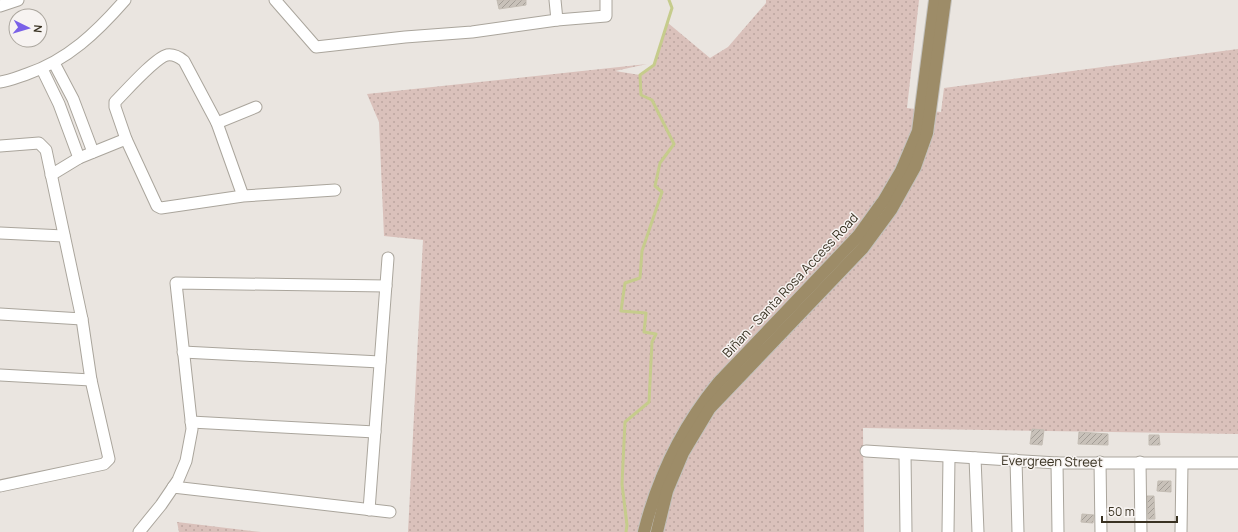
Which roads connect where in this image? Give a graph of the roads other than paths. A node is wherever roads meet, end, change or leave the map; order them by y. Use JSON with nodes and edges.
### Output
{"nodes":[{"id":1,"x":18,"y":0,"type":"edge"},
{"id":2,"x":124,"y":0,"type":"edge"},
{"id":3,"x":275,"y":0,"type":"edge"},
{"id":4,"x":555,"y":0,"type":"edge"},
{"id":5,"x":606,"y":0,"type":"edge"},
{"id":6,"x":935,"y":0,"type":"edge"},
{"id":7,"x":945,"y":0,"type":"edge"},
{"id":8,"x":0,"y":6,"type":"edge"},
{"id":9,"x":557,"y":20,"type":"junction"},
{"id":10,"x":54,"y":63,"type":"junction"},
{"id":11,"x":42,"y":69,"type":"junction"},
{"id":12,"x":0,"y":82,"type":"edge"},
{"id":13,"x":256,"y":107,"type":"dead end"},
{"id":14,"x":217,"y":123,"type":"junction"},
{"id":15,"x":923,"y":132,"type":"junction"},
{"id":16,"x":126,"y":139,"type":"junction"},
{"id":17,"x":0,"y":146,"type":"edge"},
{"id":18,"x":93,"y":152,"type":"junction"},
{"id":19,"x":79,"y":158,"type":"junction"},
{"id":20,"x":51,"y":174,"type":"junction"},
{"id":21,"x":335,"y":190,"type":"dead end"},
{"id":22,"x":243,"y":196,"type":"junction"},
{"id":23,"x":0,"y":233,"type":"edge"},
{"id":24,"x":64,"y":236,"type":"junction"},
{"id":25,"x":388,"y":258,"type":"dead end"},
{"id":26,"x":386,"y":286,"type":"junction"},
{"id":27,"x":0,"y":314,"type":"edge"},
{"id":28,"x":82,"y":319,"type":"junction"},
{"id":29,"x":183,"y":352,"type":"junction"},
{"id":30,"x":380,"y":362,"type":"junction"},
{"id":31,"x":0,"y":375,"type":"edge"},
{"id":32,"x":91,"y":380,"type":"junction"},
{"id":33,"x":724,"y":384,"type":"junction"},
{"id":34,"x":191,"y":422,"type":"junction"},
{"id":35,"x":375,"y":432,"type":"junction"},
{"id":36,"x":866,"y":451,"type":"dead end"},
{"id":37,"x":905,"y":454,"type":"junction"},
{"id":38,"x":949,"y":458,"type":"junction"},
{"id":39,"x":975,"y":458,"type":"junction"},
{"id":40,"x":1016,"y":460,"type":"junction"},
{"id":41,"x":1100,"y":462,"type":"junction"},
{"id":42,"x":1140,"y":462,"type":"junction"},
{"id":43,"x":1057,"y":463,"type":"junction"},
{"id":44,"x":1238,"y":463,"type":"edge"},
{"id":45,"x":1182,"y":464,"type":"junction"},
{"id":46,"x":0,"y":486,"type":"edge"},
{"id":47,"x":173,"y":487,"type":"junction"},
{"id":48,"x":369,"y":510,"type":"junction"},
{"id":49,"x":390,"y":512,"type":"dead end"},
{"id":50,"x":138,"y":532,"type":"edge"},
{"id":51,"x":644,"y":532,"type":"edge"},
{"id":52,"x":657,"y":532,"type":"edge"},
{"id":53,"x":906,"y":532,"type":"edge"},
{"id":54,"x":948,"y":532,"type":"edge"},
{"id":55,"x":978,"y":532,"type":"edge"},
{"id":56,"x":1018,"y":532,"type":"edge"},
{"id":57,"x":1058,"y":532,"type":"edge"},
{"id":58,"x":1101,"y":532,"type":"edge"},
{"id":59,"x":1141,"y":532,"type":"edge"},
{"id":60,"x":1182,"y":532,"type":"edge"}],
"edges":[{"from":1,"to":8,"type":"street"},
{"from":2,"to":10,"type":"street"},
{"from":3,"to":9,"type":"street"},
{"from":4,"to":9,"type":"street"},
{"from":5,"to":9,"type":"street"},
{"from":6,"to":15,"type":"main road","name":"Biñan - Santa Rosa Access Road"},
{"from":7,"to":15,"type":"main road","name":"Biñan - Santa Rosa Access Road"},
{"from":10,"to":11,"type":"street"},
{"from":10,"to":18,"type":"street"},
{"from":11,"to":12,"type":"street"},
{"from":11,"to":19,"type":"street"},
{"from":13,"to":14,"type":"street"},
{"from":14,"to":16,"type":"street"},
{"from":14,"to":22,"type":"street"},
{"from":15,"to":33,"type":"main road","name":"Biñan - Santa Rosa Access Road"},
{"from":16,"to":18,"type":"street"},
{"from":16,"to":22,"type":"street"},
{"from":17,"to":20,"type":"street"},
{"from":18,"to":19,"type":"street"},
{"from":19,"to":20,"type":"street"},
{"from":20,"to":24,"type":"street"},
{"from":21,"to":22,"type":"street"},
{"from":23,"to":24,"type":"street"},
{"from":24,"to":28,"type":"street"},
{"from":25,"to":26,"type":"street"},
{"from":26,"to":29,"type":"street"},
{"from":26,"to":30,"type":"street"},
{"from":27,"to":28,"type":"street"},
{"from":28,"to":32,"type":"street"},
{"from":29,"to":30,"type":"street"},
{"from":29,"to":34,"type":"street"},
{"from":30,"to":35,"type":"street"},
{"from":31,"to":32,"type":"street"},
{"from":32,"to":46,"type":"street"},
{"from":33,"to":51,"type":"main road","name":"Biñan - Santa Rosa Access Road"},
{"from":33,"to":52,"type":"main road","name":"Biñan - Santa Rosa Access Road"},
{"from":34,"to":35,"type":"street"},
{"from":34,"to":47,"type":"street"},
{"from":35,"to":48,"type":"street"},
{"from":36,"to":37,"type":"street","name":"Evergreen Street"},
{"from":37,"to":38,"type":"street","name":"Evergreen Street"},
{"from":37,"to":53,"type":"street"},
{"from":38,"to":39,"type":"street","name":"Evergreen Street"},
{"from":38,"to":54,"type":"street"},
{"from":39,"to":40,"type":"street","name":"Evergreen Street"},
{"from":39,"to":55,"type":"street"},
{"from":40,"to":43,"type":"street","name":"Evergreen Street"},
{"from":40,"to":56,"type":"street"},
{"from":41,"to":42,"type":"street","name":"Evergreen Street"},
{"from":41,"to":43,"type":"street","name":"Evergreen Street"},
{"from":41,"to":58,"type":"street"},
{"from":42,"to":45,"type":"street","name":"Evergreen Street"},
{"from":42,"to":59,"type":"street"},
{"from":43,"to":57,"type":"street"},
{"from":44,"to":45,"type":"street","name":"Evergreen Street"},
{"from":45,"to":60,"type":"street"},
{"from":47,"to":48,"type":"street"},
{"from":47,"to":50,"type":"street"},
{"from":48,"to":49,"type":"street"}]}
